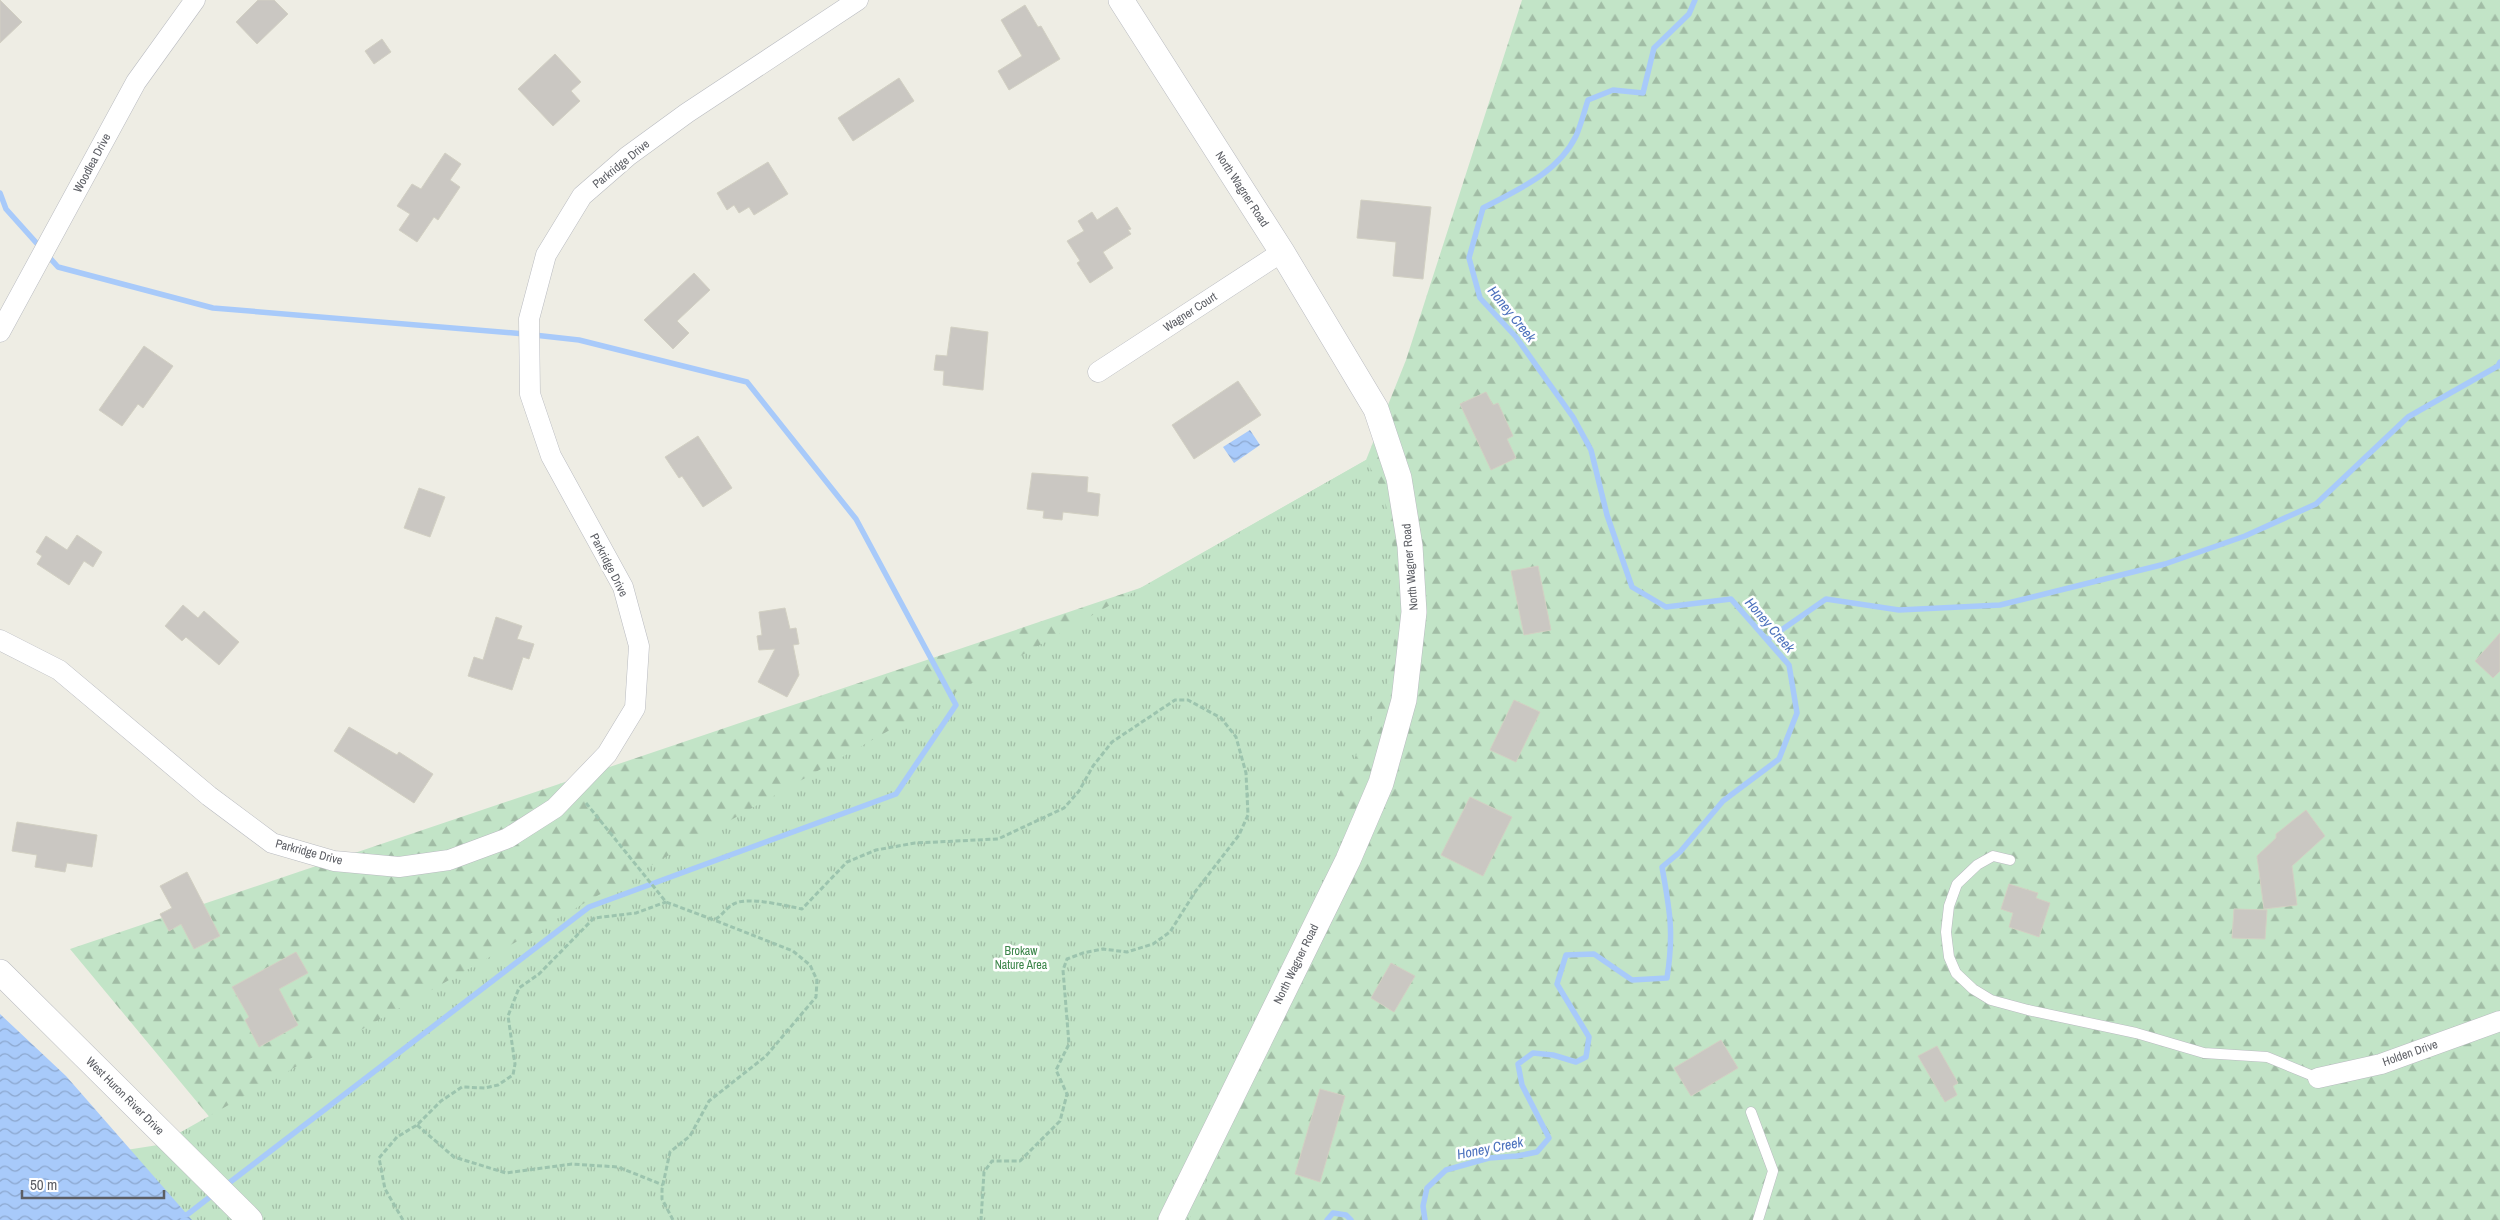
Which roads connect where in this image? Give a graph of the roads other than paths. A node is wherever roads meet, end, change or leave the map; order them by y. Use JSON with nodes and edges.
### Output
{"nodes":[{"id":1,"x":195,"y":0,"type":"edge"},
{"id":2,"x":858,"y":0,"type":"edge"},
{"id":3,"x":1121,"y":0,"type":"edge"},
{"id":4,"x":1282,"y":252,"type":"junction"},
{"id":5,"x":0,"y":332,"type":"edge"},
{"id":6,"x":1098,"y":372,"type":"dead end"},
{"id":7,"x":0,"y":640,"type":"edge"},
{"id":8,"x":2010,"y":860,"type":"dead end"},
{"id":9,"x":0,"y":972,"type":"edge"},
{"id":10,"x":2500,"y":1021,"type":"edge"},
{"id":11,"x":2318,"y":1078,"type":"joint"},
{"id":12,"x":1751,"y":1112,"type":"dead end"},
{"id":13,"x":250,"y":1220,"type":"edge"},
{"id":14,"x":1171,"y":1220,"type":"edge"},
{"id":15,"x":1758,"y":1220,"type":"edge"}],
"edges":[{"from":1,"to":5,"type":"street","name":"Woodlea Drive"},
{"from":2,"to":7,"type":"street","name":"Parkridge Drive"},
{"from":3,"to":4,"type":"street","name":"North Wagner Road"},
{"from":4,"to":6,"type":"street","name":"Wagner Court"},
{"from":4,"to":14,"type":"street","name":"North Wagner Road"},
{"from":8,"to":11,"type":"lane"},
{"from":9,"to":13,"type":"street","name":"West Huron River Drive"},
{"from":10,"to":11,"type":"street","name":"Holden Drive"},
{"from":12,"to":15,"type":"lane"}]}
